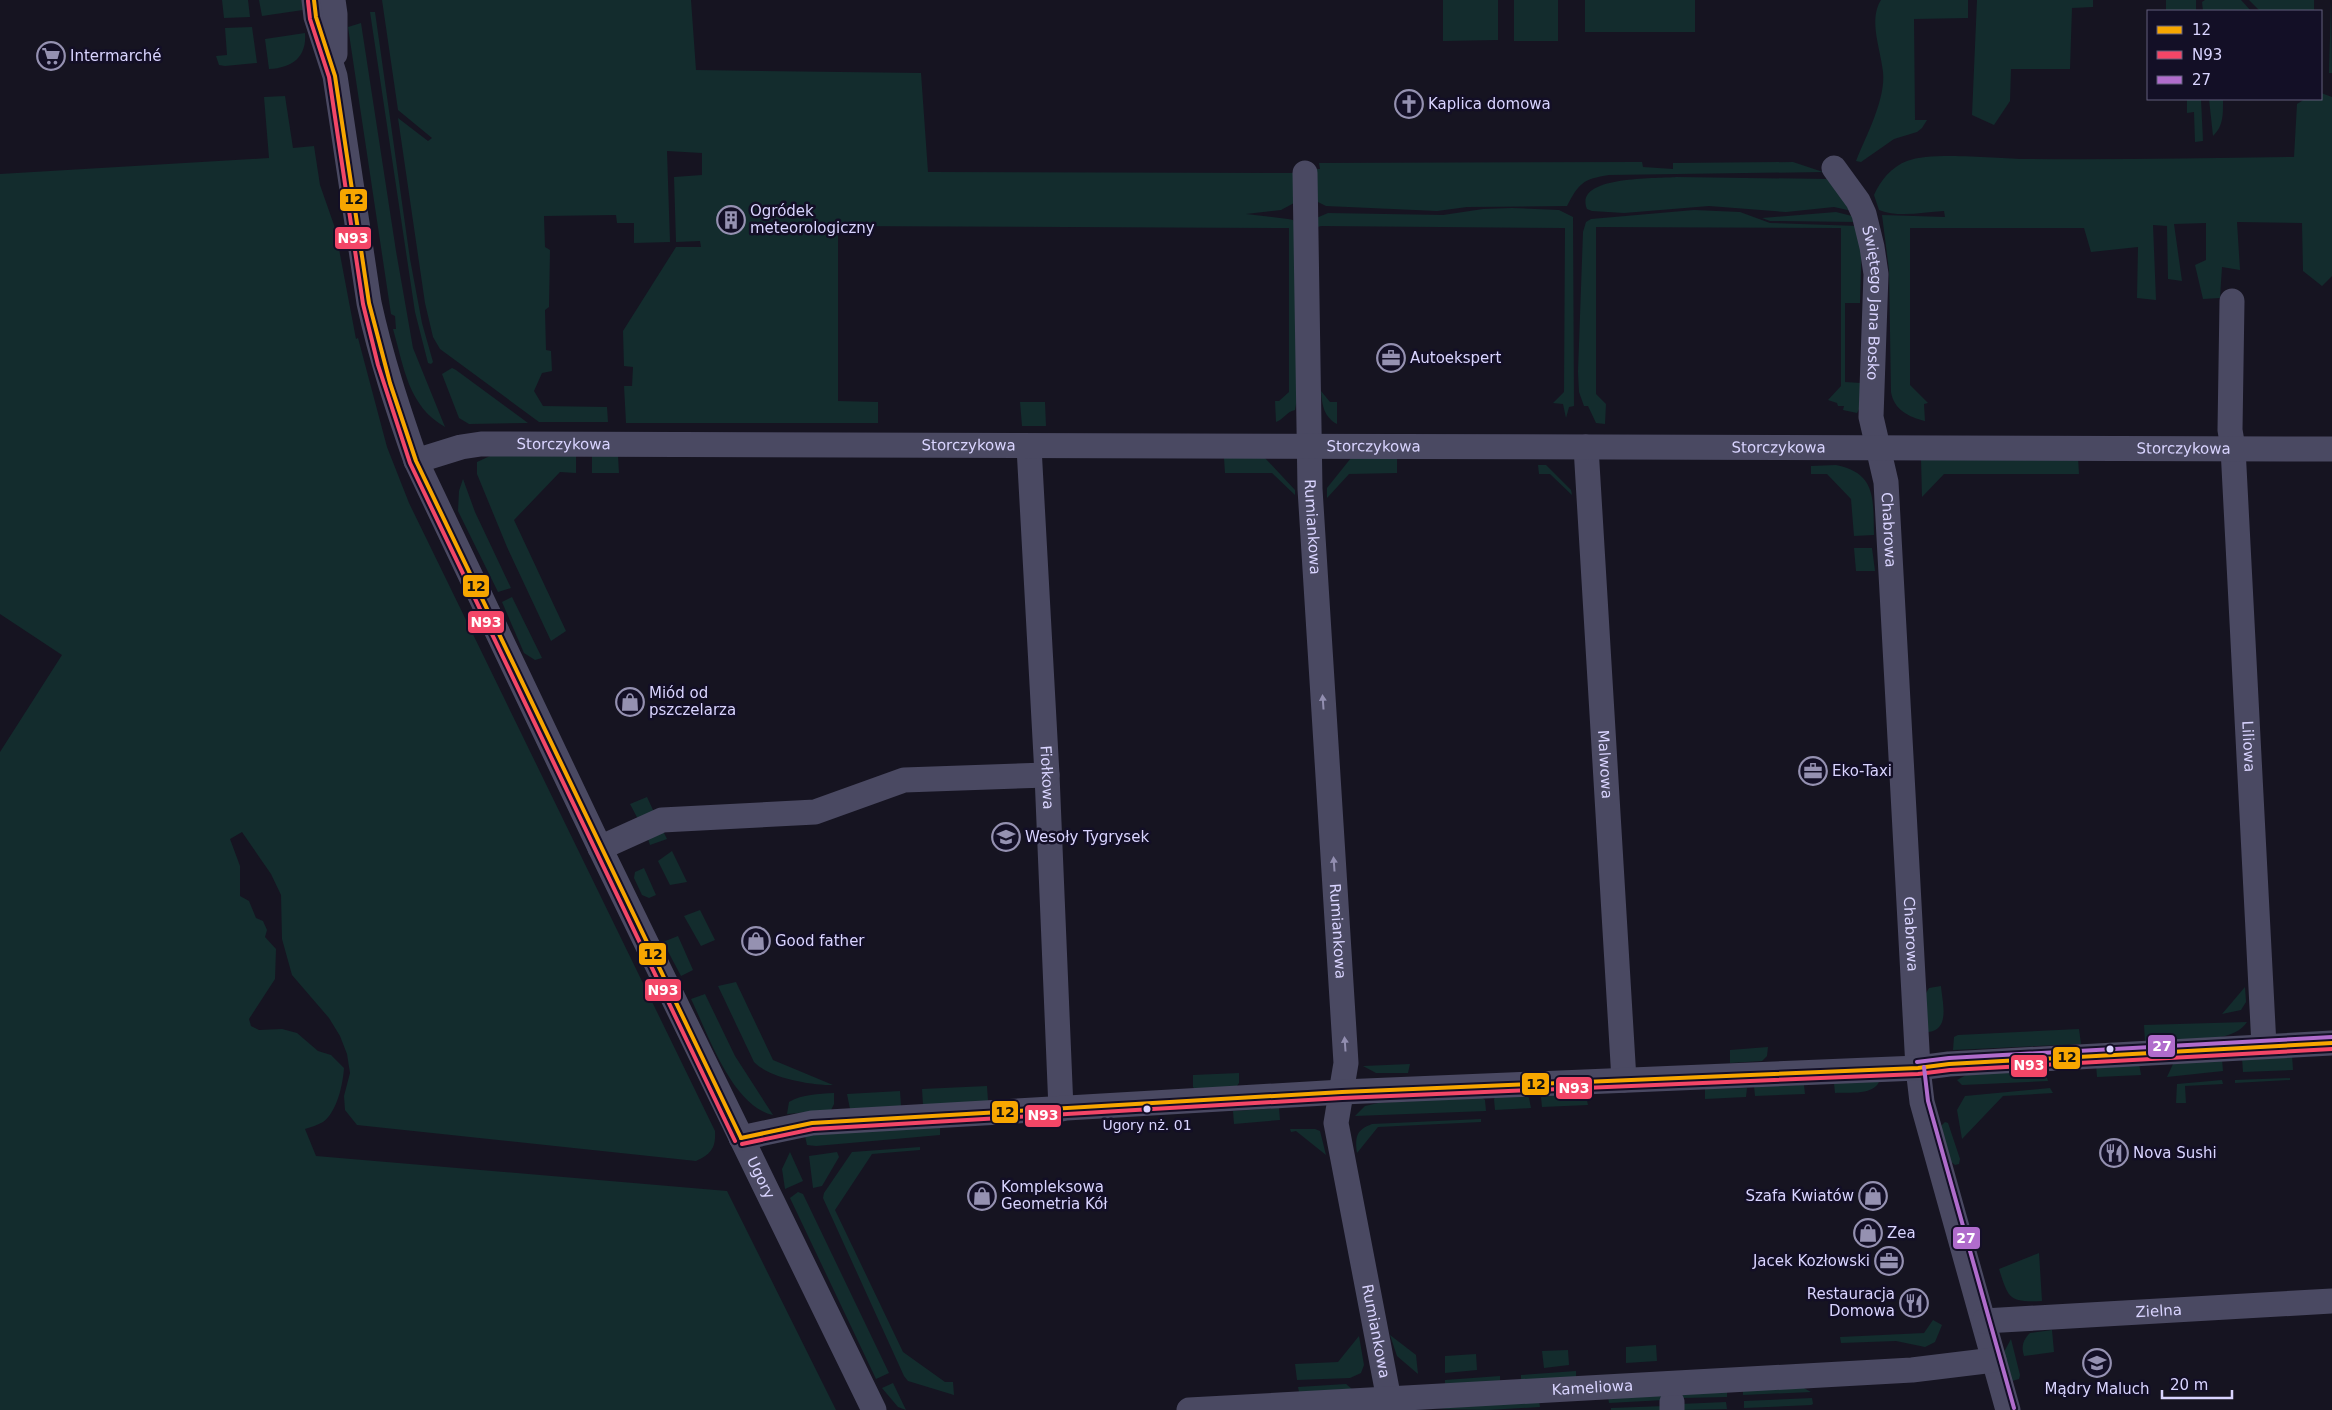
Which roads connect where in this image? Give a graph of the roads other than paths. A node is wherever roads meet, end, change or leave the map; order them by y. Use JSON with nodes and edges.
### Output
{"nodes":[{"id":1,"x":314,"y":0,"type":"edge"},
{"id":2,"x":333,"y":0,"type":"edge"},
{"id":3,"x":334,"y":76,"type":"junction"},
{"id":4,"x":1834,"y":168,"type":"dead end"},
{"id":5,"x":1305,"y":173,"type":"dead end"},
{"id":6,"x":2232,"y":302,"type":"dead end"},
{"id":7,"x":1029,"y":446,"type":"junction"},
{"id":8,"x":1309,"y":446,"type":"junction"},
{"id":9,"x":1586,"y":447,"type":"junction"},
{"id":10,"x":1877,"y":447,"type":"junction"},
{"id":11,"x":2233,"y":448,"type":"junction"},
{"id":12,"x":2332,"y":449,"type":"edge"},
{"id":13,"x":416,"y":461,"type":"junction"},
{"id":14,"x":1047,"y":775,"type":"junction"},
{"id":15,"x":600,"y":848,"type":"junction"},
{"id":16,"x":2332,"y":1043,"type":"edge"},
{"id":17,"x":2264,"y":1046,"type":"junction"},
{"id":18,"x":1918,"y":1068,"type":"junction"},
{"id":19,"x":1624,"y":1080,"type":"junction"},
{"id":20,"x":1342,"y":1092,"type":"junction"},
{"id":21,"x":1061,"y":1109,"type":"junction"},
{"id":22,"x":741,"y":1138,"type":"junction"},
{"id":23,"x":2332,"y":1301,"type":"edge"},
{"id":24,"x":1984,"y":1321,"type":"junction"},
{"id":25,"x":1994,"y":1360,"type":"junction"},
{"id":26,"x":1390,"y":1405,"type":"edge"},
{"id":27,"x":874,"y":1410,"type":"edge"},
{"id":28,"x":1189,"y":1410,"type":"edge"},
{"id":29,"x":2008,"y":1410,"type":"edge"}],
"edges":[{"from":1,"to":3,"type":"street","name":"Ugory"},
{"from":2,"to":3,"type":"street","name":"Ugory"},
{"from":3,"to":13,"type":"street","name":"Ugory"},
{"from":4,"to":10,"type":"street","name":"Świętego Jana Bosko"},
{"from":5,"to":8,"type":"street","name":"Rumiankowa"},
{"from":6,"to":11,"type":"street","name":"Liliowa"},
{"from":7,"to":8,"type":"street","name":"Storczykowa"},
{"from":7,"to":13,"type":"street","name":"Storczykowa"},
{"from":7,"to":14,"type":"street","name":"Fiołkowa"},
{"from":8,"to":9,"type":"street","name":"Storczykowa"},
{"from":20,"to":8,"type":"street","name":"Rumiankowa","one_way":true},
{"from":9,"to":10,"type":"street","name":"Storczykowa"},
{"from":9,"to":19,"type":"street","name":"Malwowa"},
{"from":10,"to":11,"type":"street","name":"Storczykowa"},
{"from":10,"to":18,"type":"street","name":"Chabrowa"},
{"from":11,"to":12,"type":"street","name":"Storczykowa"},
{"from":11,"to":17,"type":"street","name":"Liliowa"},
{"from":13,"to":15,"type":"street","name":"Ugory"},
{"from":14,"to":15,"type":"street"},
{"from":14,"to":21,"type":"street","name":"Fiołkowa"},
{"from":15,"to":22,"type":"street","name":"Ugory"},
{"from":16,"to":17,"type":"street"},
{"from":17,"to":18,"type":"street"},
{"from":18,"to":19,"type":"street"},
{"from":18,"to":24,"type":"street","name":"Chabrowa"},
{"from":19,"to":20,"type":"street"},
{"from":20,"to":21,"type":"street"},
{"from":20,"to":26,"type":"street","name":"Rumiankowa"},
{"from":21,"to":22,"type":"street"},
{"from":22,"to":27,"type":"street","name":"Ugory"},
{"from":23,"to":24,"type":"street","name":"Zielna"},
{"from":24,"to":25,"type":"street","name":"Chabrowa"},
{"from":25,"to":26,"type":"street","name":"Kameliowa"},
{"from":25,"to":29,"type":"street","name":"Chabrowa"},
{"from":26,"to":28,"type":"street","name":"Kameliowa"}]}
